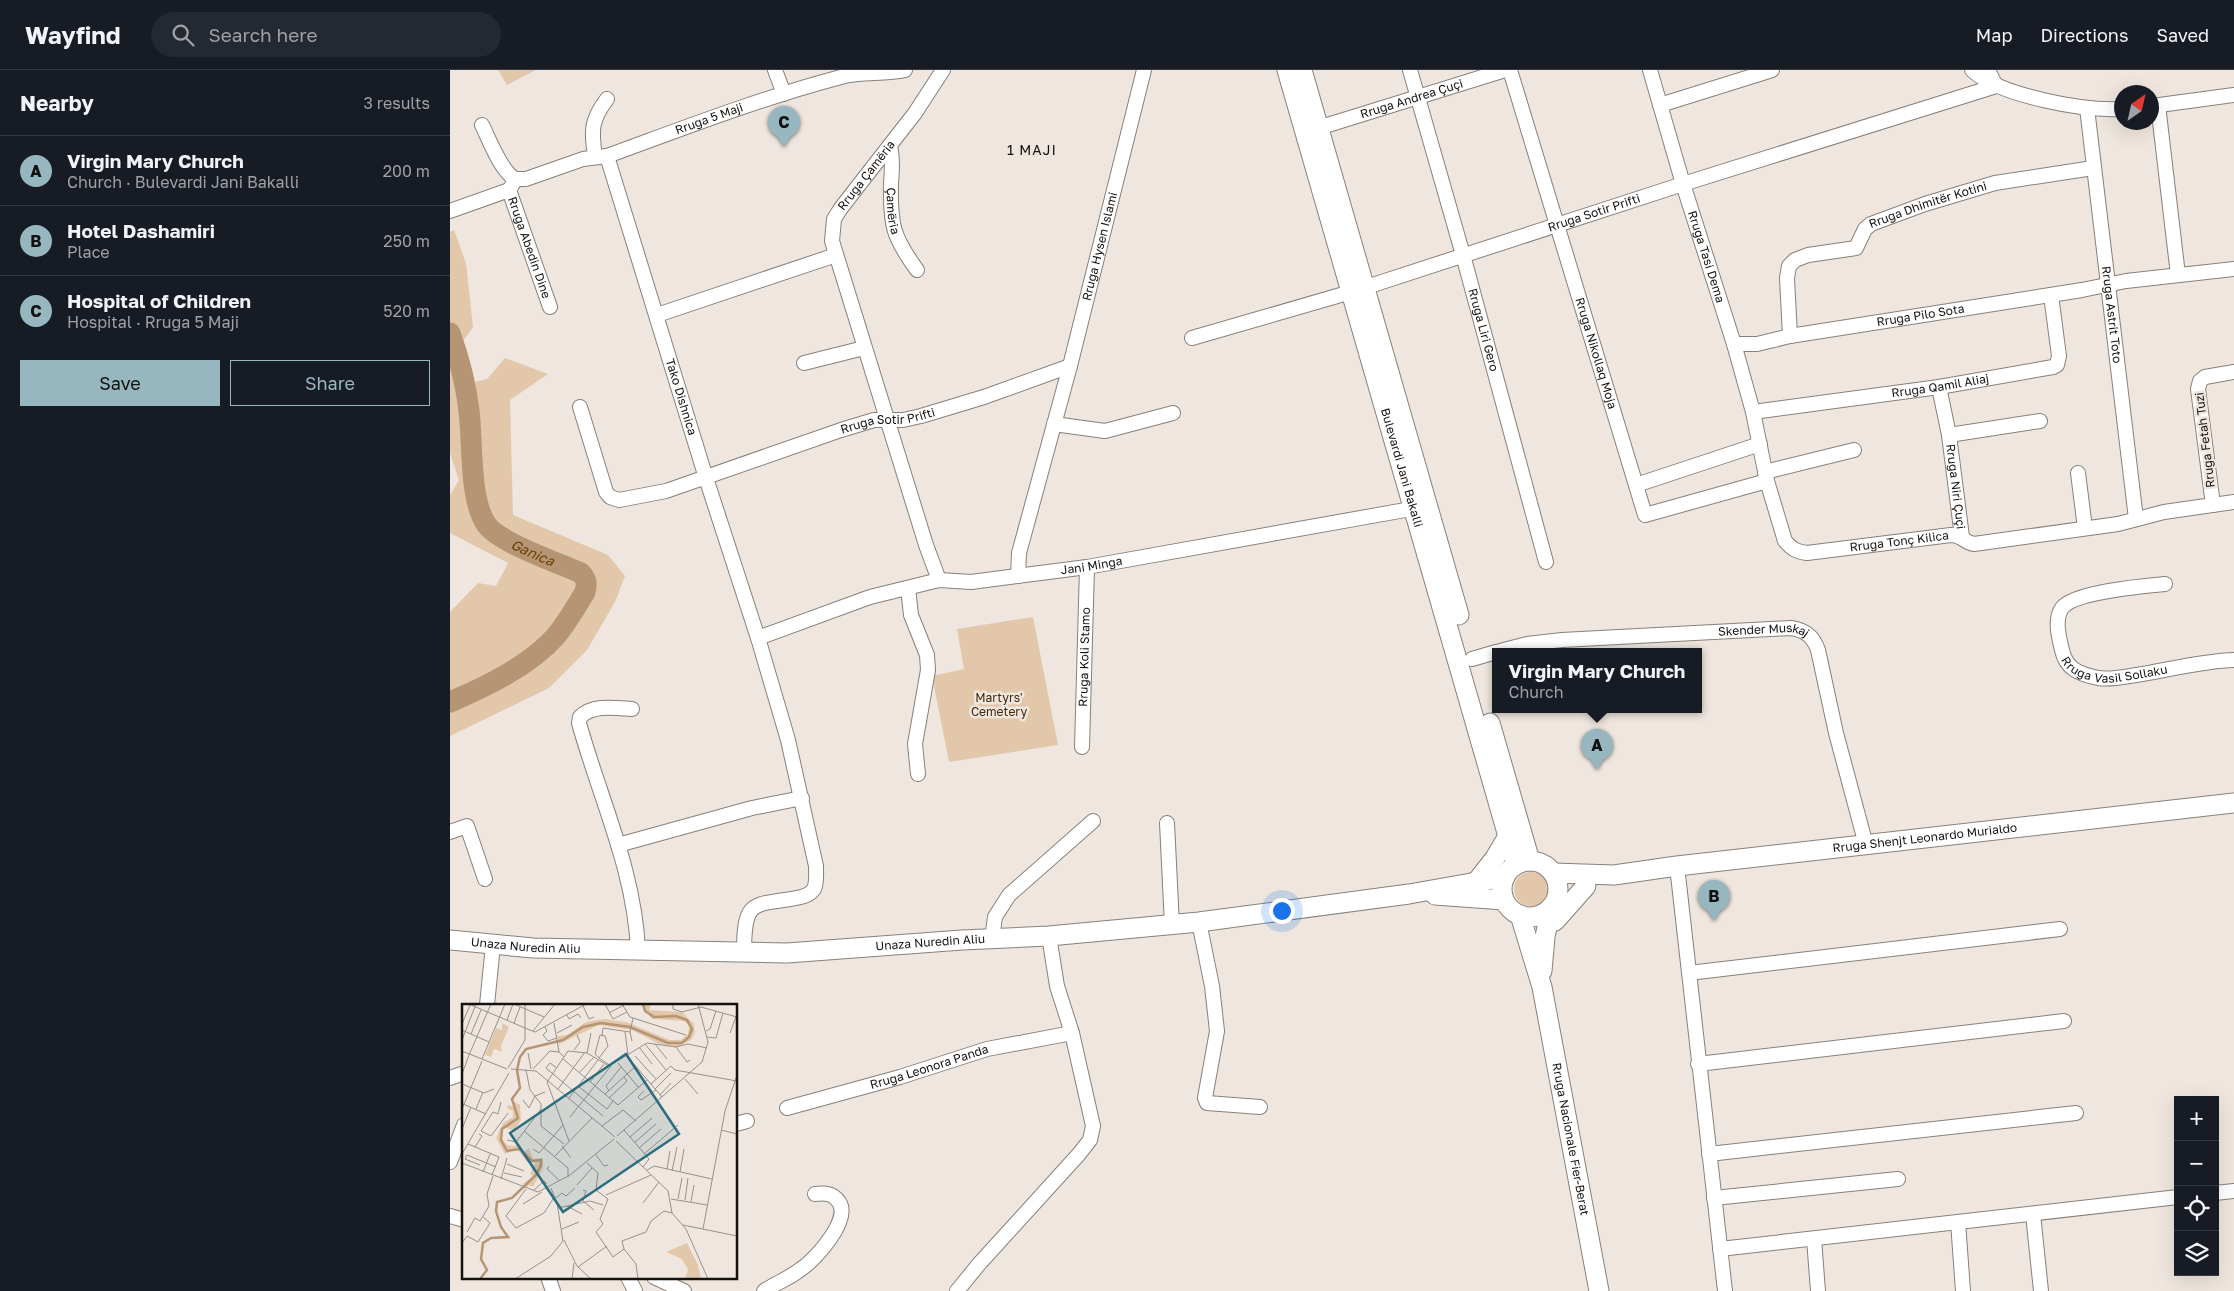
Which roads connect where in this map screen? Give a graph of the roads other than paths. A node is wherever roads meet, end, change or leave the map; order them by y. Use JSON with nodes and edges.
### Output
{"nodes":[{"id":1,"x":775,"y":70,"type":"edge"},
{"id":2,"x":905,"y":70,"type":"edge"},
{"id":3,"x":943,"y":70,"type":"edge"},
{"id":4,"x":1144,"y":70,"type":"edge"},
{"id":5,"x":1287,"y":70,"type":"edge"},
{"id":6,"x":1302,"y":70,"type":"edge"},
{"id":7,"x":1410,"y":70,"type":"edge"},
{"id":8,"x":1505,"y":70,"type":"edge"},
{"id":9,"x":1510,"y":70,"type":"edge"},
{"id":10,"x":1650,"y":70,"type":"edge"},
{"id":11,"x":1772,"y":70,"type":"edge"},
{"id":12,"x":1972,"y":70,"type":"edge"},
{"id":13,"x":1988,"y":70,"type":"edge"},
{"id":14,"x":1996,"y":86,"type":"junction"},
{"id":15,"x":784,"y":94,"type":"junction"},
{"id":16,"x":1418,"y":98,"type":"junction"},
{"id":17,"x":607,"y":99,"type":"dead end"},
{"id":18,"x":2234,"y":100,"type":"edge"},
{"id":19,"x":1660,"y":105,"type":"junction"},
{"id":20,"x":2159,"y":105,"type":"edge"},
{"id":21,"x":2087,"y":108,"type":"junction"},
{"id":22,"x":2114,"y":109,"type":"edge"},
{"id":23,"x":482,"y":125,"type":"dead end"},
{"id":24,"x":1318,"y":128,"type":"junction"},
{"id":25,"x":2158,"y":130,"type":"edge"},
{"id":26,"x":890,"y":145,"type":"junction"},
{"id":27,"x":601,"y":156,"type":"junction"},
{"id":28,"x":2093,"y":168,"type":"junction"},
{"id":29,"x":513,"y":184,"type":"junction"},
{"id":30,"x":1683,"y":184,"type":"junction"},
{"id":31,"x":450,"y":211,"type":"edge"},
{"id":32,"x":1557,"y":224,"type":"junction"},
{"id":33,"x":836,"y":255,"type":"junction"},
{"id":34,"x":1463,"y":255,"type":"junction"},
{"id":35,"x":2234,"y":268,"type":"edge"},
{"id":36,"x":918,"y":270,"type":"dead end"},
{"id":37,"x":2178,"y":275,"type":"junction"},
{"id":38,"x":2107,"y":284,"type":"junction"},
{"id":39,"x":1358,"y":289,"type":"junction"},
{"id":40,"x":2051,"y":295,"type":"junction"},
{"id":41,"x":550,"y":307,"type":"dead end"},
{"id":42,"x":656,"y":315,"type":"junction"},
{"id":43,"x":1790,"y":336,"type":"junction"},
{"id":44,"x":1192,"y":338,"type":"dead end"},
{"id":45,"x":1734,"y":344,"type":"junction"},
{"id":46,"x":864,"y":348,"type":"junction"},
{"id":47,"x":804,"y":363,"type":"dead end"},
{"id":48,"x":1070,"y":366,"type":"junction"},
{"id":49,"x":2234,"y":372,"type":"edge"},
{"id":50,"x":1939,"y":387,"type":"junction"},
{"id":51,"x":580,"y":407,"type":"dead end"},
{"id":52,"x":1753,"y":412,"type":"junction"},
{"id":53,"x":1173,"y":413,"type":"dead end"},
{"id":54,"x":887,"y":420,"type":"junction"},
{"id":55,"x":2040,"y":421,"type":"dead end"},
{"id":56,"x":1054,"y":424,"type":"junction"},
{"id":57,"x":1949,"y":435,"type":"junction"},
{"id":58,"x":1760,"y":444,"type":"junction"},
{"id":59,"x":1854,"y":450,"type":"dead end"},
{"id":60,"x":2078,"y":473,"type":"dead end"},
{"id":61,"x":1766,"y":477,"type":"junction"},
{"id":62,"x":706,"y":478,"type":"junction"},
{"id":63,"x":1636,"y":485,"type":"junction"},
{"id":64,"x":2234,"y":502,"type":"edge"},
{"id":65,"x":2213,"y":505,"type":"junction"},
{"id":66,"x":1422,"y":507,"type":"junction"},
{"id":67,"x":2136,"y":519,"type":"junction"},
{"id":68,"x":2085,"y":528,"type":"junction"},
{"id":69,"x":1962,"y":537,"type":"junction"},
{"id":70,"x":1546,"y":562,"type":"dead end"},
{"id":71,"x":1087,"y":567,"type":"junction"},
{"id":72,"x":1018,"y":576,"type":"junction"},
{"id":73,"x":939,"y":580,"type":"junction"},
{"id":74,"x":2165,"y":584,"type":"dead end"},
{"id":75,"x":908,"y":588,"type":"junction"},
{"id":76,"x":758,"y":638,"type":"junction"},
{"id":77,"x":1512,"y":648,"type":"edge"},
{"id":78,"x":1492,"y":653,"type":"edge"},
{"id":79,"x":1472,"y":659,"type":"junction"},
{"id":80,"x":2234,"y":660,"type":"edge"},
{"id":81,"x":632,"y":709,"type":"dead end"},
{"id":82,"x":1082,"y":746,"type":"dead end"},
{"id":83,"x":918,"y":774,"type":"dead end"},
{"id":84,"x":802,"y":798,"type":"junction"},
{"id":85,"x":2234,"y":803,"type":"edge"},
{"id":86,"x":1093,"y":821,"type":"dead end"},
{"id":87,"x":1167,"y":823,"type":"dead end"},
{"id":88,"x":450,"y":832,"type":"edge"},
{"id":89,"x":1508,"y":836,"type":"junction"},
{"id":90,"x":618,"y":845,"type":"junction"},
{"id":91,"x":1866,"y":845,"type":"junction"},
{"id":92,"x":1676,"y":866,"type":"junction"},
{"id":93,"x":1517,"y":867,"type":"junction"},
{"id":94,"x":1553,"y":873,"type":"junction"},
{"id":95,"x":1614,"y":875,"type":"junction"},
{"id":96,"x":485,"y":879,"type":"dead end"},
{"id":97,"x":1477,"y":881,"type":"junction"},
{"id":98,"x":1586,"y":886,"type":"junction"},
{"id":99,"x":1409,"y":894,"type":"junction"},
{"id":100,"x":1504,"y":900,"type":"junction"},
{"id":101,"x":1554,"y":903,"type":"junction"},
{"id":102,"x":1520,"y":915,"type":"junction"},
{"id":103,"x":1199,"y":922,"type":"junction"},
{"id":104,"x":1172,"y":925,"type":"junction"},
{"id":105,"x":2060,"y":929,"type":"dead end"},
{"id":106,"x":1049,"y":936,"type":"junction"},
{"id":107,"x":1545,"y":937,"type":"junction"},
{"id":108,"x":992,"y":939,"type":"junction"},
{"id":109,"x":450,"y":940,"type":"edge"},
{"id":110,"x":493,"y":945,"type":"junction"},
{"id":111,"x":638,"y":951,"type":"junction"},
{"id":112,"x":744,"y":953,"type":"junction"},
{"id":113,"x":1689,"y":973,"type":"junction"},
{"id":114,"x":1542,"y":987,"type":"junction"},
{"id":115,"x":487,"y":1004,"type":"edge"},
{"id":116,"x":2064,"y":1021,"type":"dead end"},
{"id":117,"x":1072,"y":1034,"type":"junction"},
{"id":118,"x":1698,"y":1064,"type":"junction"},
{"id":119,"x":462,"y":1074,"type":"edge"},
{"id":120,"x":450,"y":1078,"type":"edge"},
{"id":121,"x":787,"y":1108,"type":"dead end"},
{"id":122,"x":1260,"y":1108,"type":"dead end"},
{"id":123,"x":2076,"y":1113,"type":"dead end"},
{"id":124,"x":462,"y":1130,"type":"edge"},
{"id":125,"x":1709,"y":1154,"type":"junction"},
{"id":126,"x":450,"y":1162,"type":"edge"},
{"id":127,"x":1898,"y":1179,"type":"dead end"},
{"id":128,"x":2234,"y":1191,"type":"edge"},
{"id":129,"x":2219,"y":1193,"type":"edge"},
{"id":130,"x":815,"y":1194,"type":"dead end"},
{"id":131,"x":2174,"y":1197,"type":"edge"},
{"id":132,"x":1714,"y":1198,"type":"junction"},
{"id":133,"x":2033,"y":1214,"type":"junction"},
{"id":134,"x":1958,"y":1222,"type":"junction"},
{"id":135,"x":1814,"y":1239,"type":"junction"},
{"id":136,"x":1720,"y":1249,"type":"junction"},
{"id":137,"x":548,"y":1278,"type":"edge"},
{"id":138,"x":628,"y":1278,"type":"edge"},
{"id":139,"x":656,"y":1278,"type":"edge"},
{"id":140,"x":553,"y":1291,"type":"edge"},
{"id":141,"x":635,"y":1291,"type":"edge"},
{"id":142,"x":684,"y":1291,"type":"edge"},
{"id":143,"x":764,"y":1291,"type":"edge"},
{"id":144,"x":957,"y":1291,"type":"edge"},
{"id":145,"x":1599,"y":1291,"type":"edge"},
{"id":146,"x":1725,"y":1291,"type":"edge"},
{"id":147,"x":1818,"y":1291,"type":"edge"},
{"id":148,"x":1963,"y":1291,"type":"edge"},
{"id":149,"x":2041,"y":1291,"type":"edge"}],
"edges":[{"from":1,"to":15,"type":"street"},
{"from":2,"to":15,"type":"street","name":"Rruga 5 Maji"},
{"from":3,"to":26,"type":"street","name":"Rruga Çamëria"},
{"from":4,"to":48,"type":"street","name":"Rruga Hysen Islami"},
{"from":5,"to":39,"type":"main road","name":"Bulevardi Jani Bakalli"},
{"from":6,"to":24,"type":"main road","name":"Bulevardi Jani Bakalli"},
{"from":7,"to":16,"type":"street","name":"Rruga Liri Gero"},
{"from":8,"to":16,"type":"street","name":"Rruga Andrea Çuçi"},
{"from":9,"to":32,"type":"street","name":"Rruga Nikollaq Moja"},
{"from":10,"to":19,"type":"street","name":"Rruga Tasi Dema"},
{"from":11,"to":19,"type":"street"},
{"from":12,"to":14,"type":"street"},
{"from":13,"to":14,"type":"street"},
{"from":14,"to":21,"type":"street"},
{"from":14,"to":30,"type":"street","name":"Rruga Sotir Prifti"},
{"from":15,"to":27,"type":"street","name":"Rruga 5 Maji"},
{"from":16,"to":24,"type":"street","name":"Rruga Andrea Çuçi"},
{"from":16,"to":34,"type":"street","name":"Rruga Liri Gero"},
{"from":17,"to":27,"type":"street","name":"Tako Dishnica"},
{"from":18,"to":20,"type":"street"},
{"from":19,"to":30,"type":"street","name":"Rruga Tasi Dema"},
{"from":21,"to":22,"type":"street"},
{"from":21,"to":28,"type":"street","name":"Rruga Astrit Toto"},
{"from":23,"to":29,"type":"street"},
{"from":24,"to":39,"type":"main road","name":"Bulevardi Jani Bakalli"},
{"from":25,"to":37,"type":"street"},
{"from":26,"to":33,"type":"street","name":"Rruga Çamëria"},
{"from":26,"to":36,"type":"street","name":"Çamëria"},
{"from":27,"to":29,"type":"street","name":"Rruga 5 Maji"},
{"from":27,"to":42,"type":"street","name":"Tako Dishnica"},
{"from":28,"to":38,"type":"street","name":"Rruga Astrit Toto"},
{"from":28,"to":43,"type":"street","name":"Rruga Dhimitër Kotini"},
{"from":29,"to":31,"type":"street","name":"Rruga 5 Maji"},
{"from":29,"to":41,"type":"street","name":"Rruga Abedin Dine"},
{"from":30,"to":32,"type":"street","name":"Rruga Sotir Prifti"},
{"from":30,"to":45,"type":"street","name":"Rruga Tasi Dema"},
{"from":32,"to":34,"type":"street","name":"Rruga Sotir Prifti"},
{"from":32,"to":63,"type":"street","name":"Rruga Nikollaq Moja"},
{"from":33,"to":42,"type":"street"},
{"from":33,"to":46,"type":"street","name":"Rruga Çamëria"},
{"from":34,"to":39,"type":"street","name":"Rruga Sotir Prifti"},
{"from":34,"to":70,"type":"street","name":"Rruga Liri Gero"},
{"from":35,"to":37,"type":"street","name":"Rruga Pilo Sota"},
{"from":37,"to":38,"type":"street","name":"Rruga Pilo Sota"},
{"from":38,"to":40,"type":"street","name":"Rruga Pilo Sota"},
{"from":38,"to":67,"type":"street","name":"Rruga Astrit Toto"},
{"from":39,"to":44,"type":"street","name":"Rruga Sotir Prifti"},
{"from":39,"to":66,"type":"main road","name":"Bulevardi Jani Bakalli"},
{"from":40,"to":43,"type":"street","name":"Rruga Pilo Sota"},
{"from":40,"to":50,"type":"street","name":"Rruga Qamil Aliaj"},
{"from":42,"to":62,"type":"street","name":"Tako Dishnica"},
{"from":43,"to":45,"type":"street","name":"Rruga Pilo Sota"},
{"from":45,"to":52,"type":"street","name":"Rruga Tasi Dema"},
{"from":46,"to":47,"type":"street"},
{"from":46,"to":54,"type":"street","name":"Rruga Çamëria"},
{"from":48,"to":54,"type":"street","name":"Rruga Sotir Prifti"},
{"from":48,"to":56,"type":"street","name":"Rruga Hysen Islami"},
{"from":49,"to":65,"type":"street","name":"Rruga Fetah Tuzi"},
{"from":50,"to":52,"type":"street","name":"Rruga Qamil Aliaj"},
{"from":50,"to":57,"type":"street","name":"Rruga Niri Çuçi"},
{"from":51,"to":62,"type":"street","name":"Rruga Sotir Prifti"},
{"from":52,"to":58,"type":"street","name":"Rruga Tasi Dema"},
{"from":53,"to":56,"type":"street"},
{"from":54,"to":62,"type":"street","name":"Rruga Sotir Prifti"},
{"from":54,"to":73,"type":"street","name":"Rruga Çamëria"},
{"from":55,"to":57,"type":"street","name":"Rruga Niri Çuçi"},
{"from":56,"to":72,"type":"street","name":"Rruga Hysen Islami"},
{"from":57,"to":69,"type":"street","name":"Rruga Niri Çuçi"},
{"from":58,"to":61,"type":"street","name":"Rruga Tasi Dema"},
{"from":58,"to":63,"type":"street"},
{"from":59,"to":61,"type":"street"},
{"from":60,"to":68,"type":"street"},
{"from":61,"to":63,"type":"street","name":"Rruga Nikollaq Moja"},
{"from":61,"to":69,"type":"street","name":"Rruga Tonç Kilica"},
{"from":62,"to":76,"type":"street","name":"Tako Dishnica"},
{"from":64,"to":65,"type":"street","name":"Rruga Tonç Kilica"},
{"from":65,"to":67,"type":"street","name":"Rruga Tonç Kilica"},
{"from":66,"to":71,"type":"street","name":"Jani Minga"},
{"from":66,"to":79,"type":"main road","name":"Bulevardi Jani Bakalli"},
{"from":66,"to":89,"type":"main road","name":"Bulevardi Jani Bakalli"},
{"from":67,"to":68,"type":"street","name":"Rruga Tonç Kilica"},
{"from":68,"to":69,"type":"street","name":"Rruga Tonç Kilica"},
{"from":71,"to":72,"type":"street","name":"Jani Minga"},
{"from":71,"to":82,"type":"street","name":"Rruga Koli Stamo"},
{"from":72,"to":73,"type":"street","name":"Jani Minga"},
{"from":73,"to":75,"type":"street","name":"Jani Minga"},
{"from":74,"to":80,"type":"street","name":"Rruga Vasil Sollaku"},
{"from":75,"to":76,"type":"street","name":"Jani Minga"},
{"from":75,"to":83,"type":"street"},
{"from":76,"to":84,"type":"street","name":"Tako Dishnica"},
{"from":77,"to":91,"type":"street","name":"Skender Muskaj"},
{"from":78,"to":79,"type":"street"},
{"from":79,"to":93,"type":"main road","name":"Bulevardi Jani Bakalli"},
{"from":81,"to":90,"type":"street"},
{"from":84,"to":90,"type":"street"},
{"from":84,"to":112,"type":"street","name":"Tako Dishnica"},
{"from":85,"to":91,"type":"main road","name":"Rruga Shenjt Leonardo Murialdo"},
{"from":86,"to":108,"type":"street"},
{"from":87,"to":104,"type":"street"},
{"from":88,"to":96,"type":"street"},
{"from":89,"to":93,"type":"main road","name":"Bulevardi Jani Bakalli"},
{"from":89,"to":97,"type":"main road"},
{"from":90,"to":111,"type":"street"},
{"from":91,"to":92,"type":"main road","name":"Rruga Shenjt Leonardo Murialdo"},
{"from":92,"to":95,"type":"main road","name":"Rruga Shenjt Leonardo Murialdo"},
{"from":92,"to":113,"type":"street"},
{"from":93,"to":94,"type":"main road"},
{"from":93,"to":97,"type":"main road","name":"Unaza Nuredin Aliu"},
{"from":93,"to":100,"type":"main road"},
{"from":94,"to":95,"type":"main road","name":"Rruga Shenjt Leonardo Murialdo"},
{"from":94,"to":101,"type":"main road"},
{"from":95,"to":98,"type":"main road","name":"Rruga Shenjt Leonardo Murialdo"},
{"from":97,"to":99,"type":"main road","name":"Unaza Nuredin Aliu"},
{"from":98,"to":101,"type":"main road","name":"Rruga Shenjt Leonardo Murialdo"},
{"from":98,"to":107,"type":"main road"},
{"from":99,"to":100,"type":"main road","name":"Unaza Nuredin Aliu"},
{"from":99,"to":103,"type":"main road","name":"Unaza Nuredin Aliu"},
{"from":100,"to":102,"type":"main road"},
{"from":101,"to":102,"type":"main road"},
{"from":101,"to":107,"type":"main road","name":"Rruga Nacionale Fier-Berat"},
{"from":102,"to":114,"type":"main road","name":"Rruga Nacionale Fier-Berat"},
{"from":103,"to":104,"type":"main road","name":"Unaza Nuredin Aliu"},
{"from":103,"to":122,"type":"street"},
{"from":104,"to":106,"type":"main road","name":"Unaza Nuredin Aliu"},
{"from":105,"to":113,"type":"street"},
{"from":106,"to":108,"type":"main road","name":"Unaza Nuredin Aliu"},
{"from":106,"to":117,"type":"street"},
{"from":107,"to":114,"type":"main road","name":"Rruga Nacionale Fier-Berat"},
{"from":108,"to":112,"type":"main road","name":"Unaza Nuredin Aliu"},
{"from":109,"to":110,"type":"main road","name":"Unaza Nuredin Aliu"},
{"from":110,"to":111,"type":"main road","name":"Unaza Nuredin Aliu"},
{"from":110,"to":115,"type":"street"},
{"from":111,"to":112,"type":"main road","name":"Unaza Nuredin Aliu"},
{"from":113,"to":118,"type":"street"},
{"from":114,"to":145,"type":"main road","name":"Rruga Nacionale Fier-Berat"},
{"from":116,"to":118,"type":"street"},
{"from":117,"to":121,"type":"street","name":"Rruga Leonora Panda"},
{"from":117,"to":144,"type":"street"},
{"from":118,"to":125,"type":"street"},
{"from":119,"to":120,"type":"street"},
{"from":123,"to":125,"type":"street"},
{"from":124,"to":126,"type":"street"},
{"from":125,"to":132,"type":"street"},
{"from":127,"to":132,"type":"street"},
{"from":128,"to":129,"type":"street"},
{"from":130,"to":143,"type":"street"},
{"from":131,"to":133,"type":"street"},
{"from":132,"to":136,"type":"street"},
{"from":133,"to":134,"type":"street"},
{"from":133,"to":149,"type":"street"},
{"from":134,"to":135,"type":"street"},
{"from":134,"to":148,"type":"street"},
{"from":135,"to":136,"type":"street"},
{"from":135,"to":147,"type":"street"},
{"from":136,"to":146,"type":"street"},
{"from":137,"to":140,"type":"street"},
{"from":138,"to":141,"type":"street"},
{"from":139,"to":142,"type":"street"}]}
